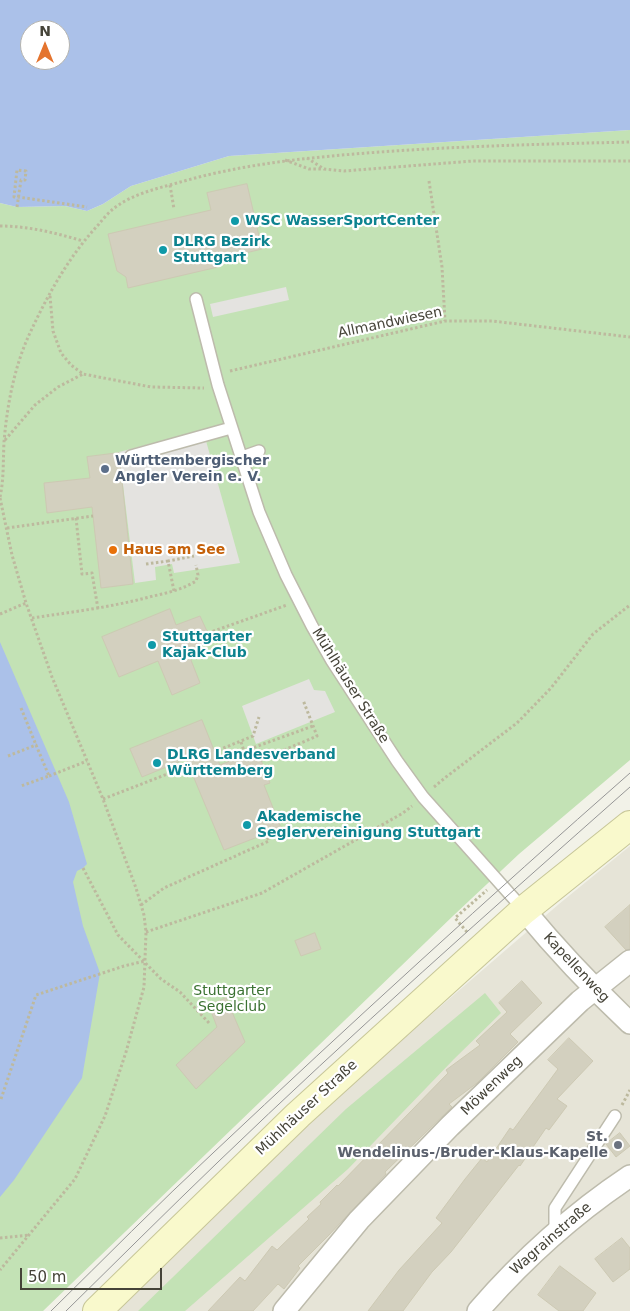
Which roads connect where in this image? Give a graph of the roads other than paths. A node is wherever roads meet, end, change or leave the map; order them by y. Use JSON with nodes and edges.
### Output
{"nodes":[{"id":1,"x":196,"y":299,"type":"dead end"},
{"id":2,"x":232,"y":428,"type":"junction"},
{"id":3,"x":259,"y":451,"type":"dead end"},
{"id":4,"x":131,"y":456,"type":"dead end"},
{"id":5,"x":242,"y":458,"type":"junction"},
{"id":6,"x":630,"y":825,"type":"edge"},
{"id":7,"x":524,"y":910,"type":"junction"},
{"id":8,"x":630,"y":961,"type":"edge"},
{"id":9,"x":594,"y":990,"type":"junction"},
{"id":10,"x":630,"y":1024,"type":"edge"},
{"id":11,"x":615,"y":1116,"type":"dead end"},
{"id":12,"x":630,"y":1176,"type":"edge"},
{"id":13,"x":555,"y":1232,"type":"junction"},
{"id":14,"x":97,"y":1311,"type":"edge"},
{"id":15,"x":284,"y":1311,"type":"edge"},
{"id":16,"x":478,"y":1311,"type":"edge"}],
"edges":[{"from":1,"to":2,"type":"lane","name":"Mühlhäuser Straße"},
{"from":2,"to":4,"type":"lane"},
{"from":2,"to":5,"type":"lane","name":"Mühlhäuser Straße"},
{"from":3,"to":5,"type":"lane"},
{"from":5,"to":7,"type":"lane","name":"Mühlhäuser Straße"},
{"from":6,"to":7,"type":"main road","name":"Mühlhäuser Straße"},
{"from":7,"to":9,"type":"street","name":"Kapellenweg"},
{"from":7,"to":14,"type":"main road","name":"Mühlhäuser Straße"},
{"from":8,"to":9,"type":"street","name":"Möwenweg"},
{"from":9,"to":10,"type":"street","name":"Kapellenweg"},
{"from":9,"to":15,"type":"street","name":"Möwenweg"},
{"from":11,"to":13,"type":"lane"},
{"from":12,"to":13,"type":"street","name":"Wagrainstraße"},
{"from":13,"to":16,"type":"street","name":"Wagrainstraße"}]}
